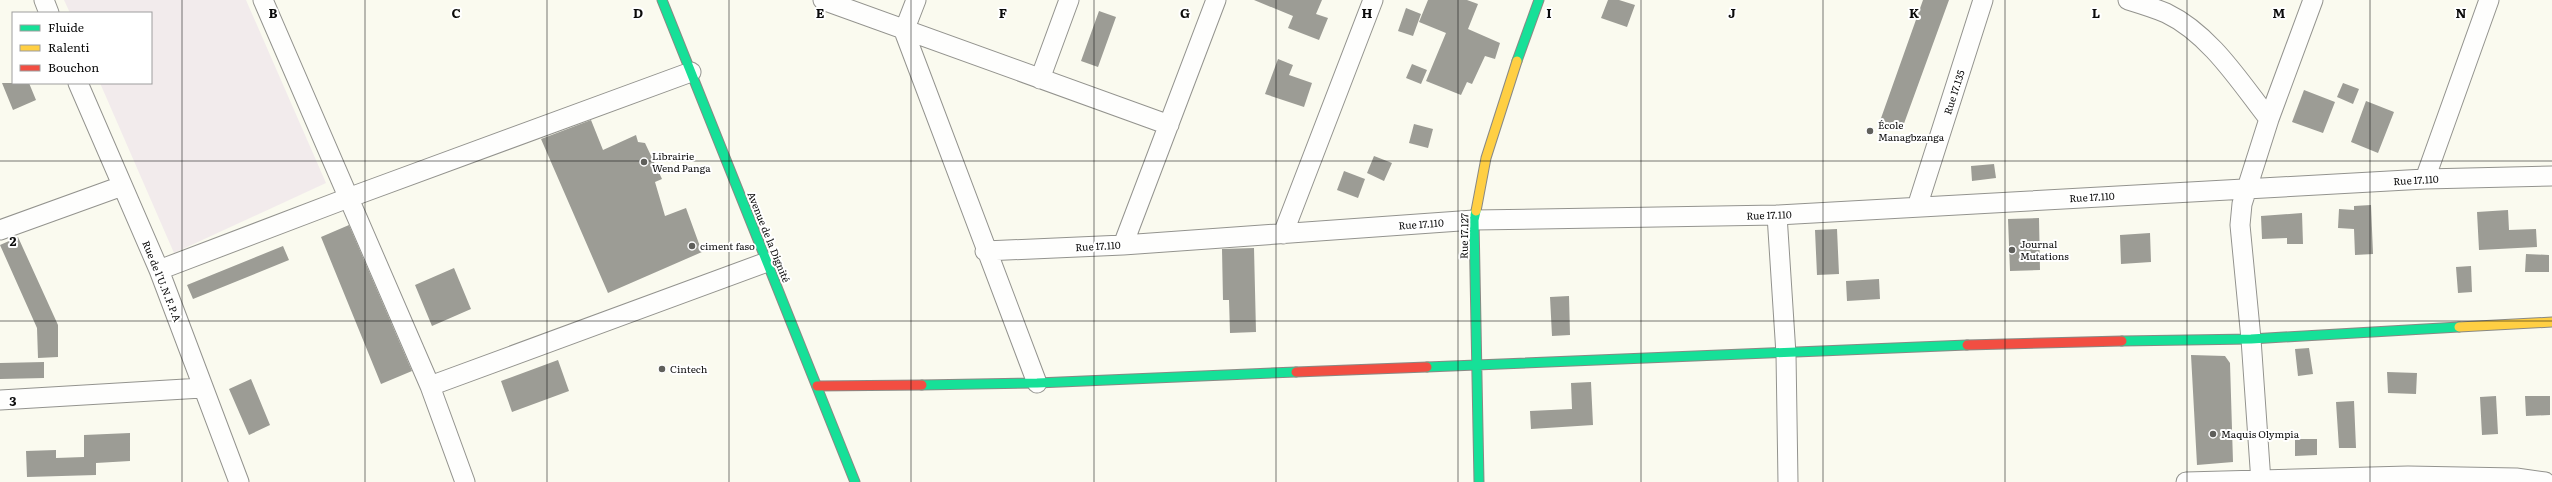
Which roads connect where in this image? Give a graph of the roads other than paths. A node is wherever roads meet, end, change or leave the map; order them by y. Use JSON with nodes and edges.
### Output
{"nodes":[{"id":1,"x":44,"y":0,"type":"edge"},
{"id":2,"x":263,"y":0,"type":"edge"},
{"id":3,"x":662,"y":0,"type":"edge"},
{"id":4,"x":823,"y":0,"type":"edge"},
{"id":5,"x":916,"y":0,"type":"edge"},
{"id":6,"x":1069,"y":0,"type":"edge"},
{"id":7,"x":1216,"y":0,"type":"edge"},
{"id":8,"x":1373,"y":0,"type":"edge"},
{"id":9,"x":1539,"y":0,"type":"edge"},
{"id":10,"x":1983,"y":0,"type":"edge"},
{"id":11,"x":2313,"y":0,"type":"edge"},
{"id":12,"x":2489,"y":0,"type":"edge"},
{"id":13,"x":2141,"y":2,"type":"edge"},
{"id":14,"x":49,"y":12,"type":"edge"},
{"id":15,"x":904,"y":31,"type":"junction"},
{"id":16,"x":690,"y":72,"type":"junction"},
{"id":17,"x":1040,"y":79,"type":"junction"},
{"id":18,"x":78,"y":84,"type":"edge"},
{"id":19,"x":2269,"y":118,"type":"junction"},
{"id":20,"x":1168,"y":125,"type":"junction"},
{"id":21,"x":2552,"y":176,"type":"edge"},
{"id":22,"x":2425,"y":179,"type":"junction"},
{"id":23,"x":122,"y":186,"type":"junction"},
{"id":24,"x":2248,"y":188,"type":"junction"},
{"id":25,"x":348,"y":198,"type":"junction"},
{"id":26,"x":1917,"y":207,"type":"junction"},
{"id":27,"x":1777,"y":215,"type":"junction"},
{"id":28,"x":1474,"y":220,"type":"junction"},
{"id":29,"x":0,"y":230,"type":"edge"},
{"id":30,"x":1283,"y":234,"type":"junction"},
{"id":31,"x":1124,"y":245,"type":"junction"},
{"id":32,"x":986,"y":251,"type":"junction"},
{"id":33,"x":767,"y":262,"type":"junction"},
{"id":34,"x":159,"y":270,"type":"junction"},
{"id":35,"x":2552,"y":322,"type":"edge"},
{"id":36,"x":2251,"y":338,"type":"junction"},
{"id":37,"x":1786,"y":354,"type":"junction"},
{"id":38,"x":1475,"y":364,"type":"junction"},
{"id":39,"x":1037,"y":383,"type":"junction"},
{"id":40,"x":430,"y":386,"type":"junction"},
{"id":41,"x":817,"y":386,"type":"junction"},
{"id":42,"x":202,"y":388,"type":"junction"},
{"id":43,"x":0,"y":400,"type":"edge"},
{"id":44,"x":2261,"y":481,"type":"edge"},
{"id":45,"x":239,"y":482,"type":"edge"},
{"id":46,"x":465,"y":482,"type":"edge"},
{"id":47,"x":855,"y":482,"type":"edge"},
{"id":48,"x":1479,"y":482,"type":"edge"},
{"id":49,"x":1788,"y":482,"type":"edge"},
{"id":50,"x":2186,"y":482,"type":"edge"},
{"id":51,"x":2546,"y":482,"type":"edge"}],
"edges":[{"from":1,"to":14,"type":"street"},
{"from":2,"to":25,"type":"street"},
{"from":3,"to":16,"type":"street","name":"Avenue de la Dignité"},
{"from":4,"to":15,"type":"street"},
{"from":5,"to":15,"type":"street"},
{"from":6,"to":17,"type":"street"},
{"from":7,"to":20,"type":"street"},
{"from":8,"to":30,"type":"street"},
{"from":9,"to":28,"type":"street","name":"Rue 17.127"},
{"from":10,"to":26,"type":"street","name":"Rue 17.135"},
{"from":11,"to":19,"type":"street"},
{"from":12,"to":22,"type":"street"},
{"from":13,"to":19,"type":"street"},
{"from":15,"to":17,"type":"street"},
{"from":15,"to":32,"type":"street"},
{"from":16,"to":25,"type":"street"},
{"from":16,"to":33,"type":"street","name":"Avenue de la Dignité"},
{"from":17,"to":20,"type":"street"},
{"from":18,"to":23,"type":"street","name":"Rue de l'U.N.F.P.A"},
{"from":19,"to":24,"type":"street"},
{"from":20,"to":31,"type":"street"},
{"from":21,"to":22,"type":"street","name":"Rue 17.110"},
{"from":22,"to":24,"type":"street","name":"Rue 17.110"},
{"from":23,"to":29,"type":"street"},
{"from":23,"to":34,"type":"street","name":"Rue de l'U.N.F.P.A"},
{"from":24,"to":26,"type":"street","name":"Rue 17.110"},
{"from":24,"to":36,"type":"street"},
{"from":25,"to":34,"type":"street"},
{"from":25,"to":40,"type":"street"},
{"from":26,"to":27,"type":"street","name":"Rue 17.110"},
{"from":27,"to":28,"type":"street","name":"Rue 17.110"},
{"from":27,"to":37,"type":"street"},
{"from":28,"to":30,"type":"street","name":"Rue 17.110"},
{"from":28,"to":38,"type":"street","name":"Rue 17.127"},
{"from":30,"to":31,"type":"street","name":"Rue 17.110"},
{"from":31,"to":32,"type":"street","name":"Rue 17.110"},
{"from":32,"to":39,"type":"street"},
{"from":33,"to":40,"type":"street"},
{"from":33,"to":41,"type":"street","name":"Avenue de la Dignité"},
{"from":34,"to":42,"type":"street","name":"Rue de l'U.N.F.P.A"},
{"from":35,"to":36,"type":"street"},
{"from":36,"to":37,"type":"street"},
{"from":36,"to":44,"type":"street"},
{"from":37,"to":38,"type":"street"},
{"from":37,"to":49,"type":"street"},
{"from":38,"to":39,"type":"street"},
{"from":38,"to":48,"type":"street","name":"Rue 17.127"},
{"from":39,"to":41,"type":"street"},
{"from":40,"to":46,"type":"street"},
{"from":41,"to":47,"type":"street","name":"Avenue de la Dignité"},
{"from":42,"to":43,"type":"street"},
{"from":42,"to":45,"type":"street","name":"Rue de l'U.N.F.P.A"},
{"from":44,"to":50,"type":"street"},
{"from":44,"to":51,"type":"street"}]}
